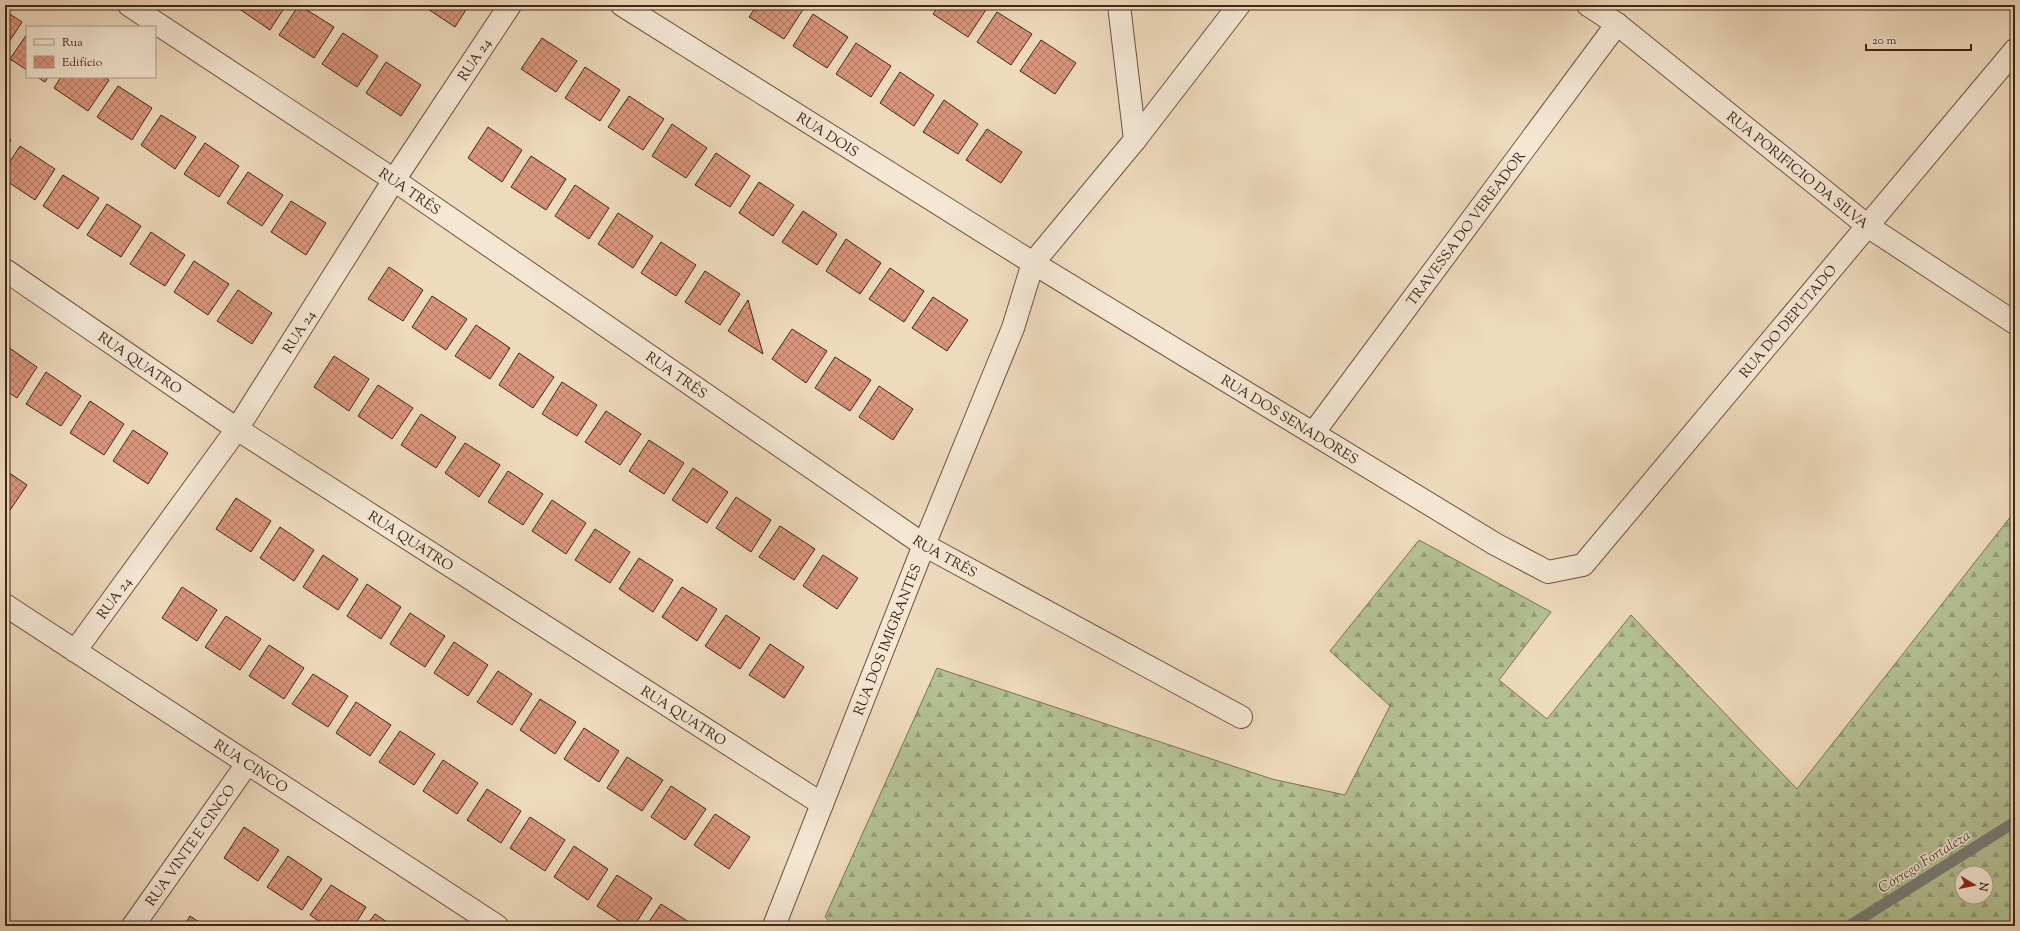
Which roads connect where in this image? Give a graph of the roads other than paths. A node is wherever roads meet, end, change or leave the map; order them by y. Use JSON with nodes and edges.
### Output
{"nodes":[{"id":1,"x":129,"y":5,"type":"edge"},
{"id":2,"x":510,"y":5,"type":"edge"},
{"id":3,"x":622,"y":5,"type":"edge"},
{"id":4,"x":1119,"y":5,"type":"edge"},
{"id":5,"x":1239,"y":5,"type":"edge"},
{"id":6,"x":1588,"y":5,"type":"edge"},
{"id":7,"x":1616,"y":24,"type":"junction"},
{"id":8,"x":2015,"y":50,"type":"edge"},
{"id":9,"x":1135,"y":140,"type":"junction"},
{"id":10,"x":394,"y":180,"type":"junction"},
{"id":11,"x":1869,"y":227,"type":"junction"},
{"id":12,"x":1034,"y":263,"type":"junction"},
{"id":13,"x":5,"y":270,"type":"edge"},
{"id":14,"x":2015,"y":323,"type":"edge"},
{"id":15,"x":237,"y":429,"type":"junction"},
{"id":16,"x":1314,"y":432,"type":"junction"},
{"id":17,"x":924,"y":545,"type":"junction"},
{"id":18,"x":1548,"y":572,"type":"joint"},
{"id":19,"x":5,"y":605,"type":"edge"},
{"id":20,"x":76,"y":651,"type":"junction"},
{"id":21,"x":1241,"y":717,"type":"dead end"},
{"id":22,"x":247,"y":764,"type":"junction"},
{"id":23,"x":822,"y":804,"type":"junction"},
{"id":24,"x":133,"y":926,"type":"edge"},
{"id":25,"x":497,"y":926,"type":"edge"},
{"id":26,"x":774,"y":926,"type":"edge"}],
"edges":[{"from":1,"to":10,"type":"street","name":"RUA TRÊS"},
{"from":2,"to":10,"type":"street","name":"RUA 24"},
{"from":3,"to":12,"type":"street","name":"RUA DOIS"},
{"from":4,"to":9,"type":"street"},
{"from":5,"to":9,"type":"street"},
{"from":6,"to":7,"type":"street","name":"RUA PORIFICIO DA SILVA"},
{"from":7,"to":11,"type":"street","name":"RUA PORIFICIO DA SILVA"},
{"from":7,"to":16,"type":"street","name":"TRAVESSA DO VEREADOR"},
{"from":8,"to":11,"type":"street","name":"RUA DO DEPUTADO"},
{"from":9,"to":12,"type":"street"},
{"from":10,"to":15,"type":"street","name":"RUA 24"},
{"from":10,"to":17,"type":"street","name":"RUA TRÊS"},
{"from":11,"to":14,"type":"street","name":"RUA PORIFICIO DA SILVA"},
{"from":11,"to":18,"type":"street","name":"RUA DO DEPUTADO"},
{"from":12,"to":16,"type":"street","name":"RUA DOS SENADORES"},
{"from":12,"to":17,"type":"street","name":"RUA DOS IMIGRANTES"},
{"from":13,"to":15,"type":"street","name":"RUA QUATRO"},
{"from":15,"to":20,"type":"street","name":"RUA 24"},
{"from":15,"to":23,"type":"street","name":"RUA QUATRO"},
{"from":16,"to":18,"type":"street","name":"RUA DOS SENADORES"},
{"from":17,"to":21,"type":"street","name":"RUA TRÊS"},
{"from":17,"to":23,"type":"street","name":"RUA DOS IMIGRANTES"},
{"from":19,"to":20,"type":"street","name":"RUA CINCO"},
{"from":20,"to":22,"type":"street","name":"RUA CINCO"},
{"from":22,"to":24,"type":"street","name":"RUA VINTE E CINCO"},
{"from":22,"to":25,"type":"street","name":"RUA CINCO"},
{"from":23,"to":26,"type":"street","name":"RUA DOS IMIGRANTES"}]}
